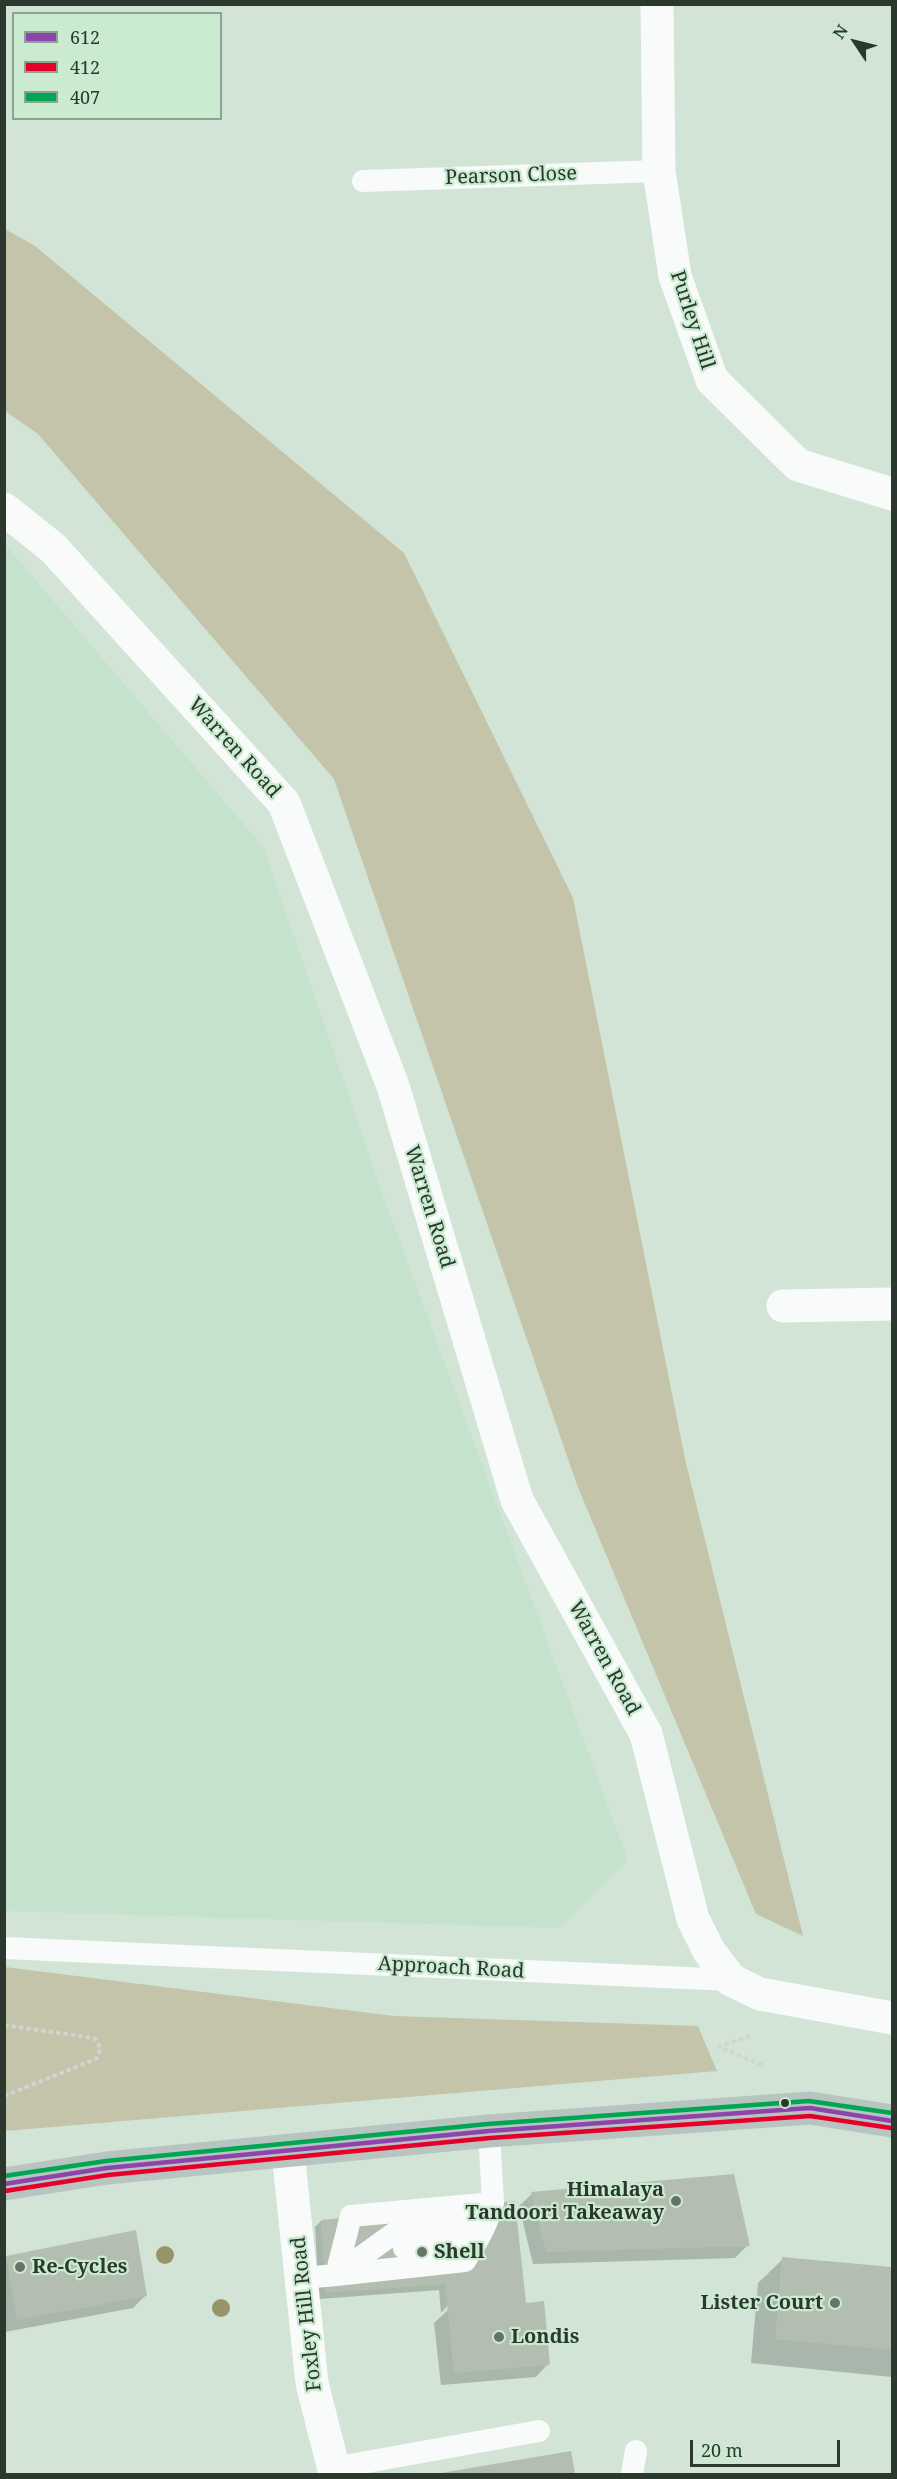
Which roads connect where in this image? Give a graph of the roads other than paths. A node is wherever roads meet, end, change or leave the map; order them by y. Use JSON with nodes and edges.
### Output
{"nodes":[{"id":1,"x":657,"y":4,"type":"edge"},
{"id":2,"x":659,"y":171,"type":"junction"},
{"id":3,"x":363,"y":182,"type":"dead end"},
{"id":4,"x":892,"y":494,"type":"edge"},
{"id":5,"x":4,"y":509,"type":"edge"},
{"id":6,"x":892,"y":1304,"type":"edge"},
{"id":7,"x":783,"y":1306,"type":"dead end"},
{"id":8,"x":4,"y":1948,"type":"edge"},
{"id":9,"x":731,"y":1980,"type":"junction"},
{"id":10,"x":892,"y":2018,"type":"edge"},
{"id":11,"x":892,"y":2121,"type":"edge"},
{"id":12,"x":489,"y":2132,"type":"junction"},
{"id":13,"x":288,"y":2152,"type":"junction"},
{"id":14,"x":4,"y":2184,"type":"edge"},
{"id":15,"x":488,"y":2218,"type":"junction"},
{"id":16,"x":336,"y":2275,"type":"junction"},
{"id":17,"x":303,"y":2278,"type":"junction"},
{"id":18,"x":540,"y":2431,"type":"dead end"},
{"id":19,"x":636,"y":2451,"type":"dead end"},
{"id":20,"x":334,"y":2471,"type":"edge"},
{"id":21,"x":632,"y":2475,"type":"edge"}],
"edges":[{"from":1,"to":2,"type":"street","name":"Purley Hill"},
{"from":2,"to":3,"type":"lane","name":"Pearson Close"},
{"from":2,"to":4,"type":"street","name":"Purley Hill"},
{"from":5,"to":9,"type":"street","name":"Warren Road"},
{"from":6,"to":7,"type":"street"},
{"from":8,"to":9,"type":"lane","name":"Approach Road"},
{"from":9,"to":10,"type":"street","name":"Approach Road"},
{"from":11,"to":12,"type":"highway"},
{"from":12,"to":13,"type":"highway"},
{"from":12,"to":15,"type":"lane"},
{"from":13,"to":14,"type":"highway"},
{"from":13,"to":17,"type":"street","name":"Foxley Hill Road"},
{"from":15,"to":16,"type":"lane"},
{"from":15,"to":16,"type":"lane"},
{"from":15,"to":16,"type":"lane"},
{"from":16,"to":17,"type":"lane"},
{"from":17,"to":20,"type":"street","name":"Foxley Hill Road"},
{"from":18,"to":20,"type":"lane"},
{"from":19,"to":21,"type":"lane"}]}
